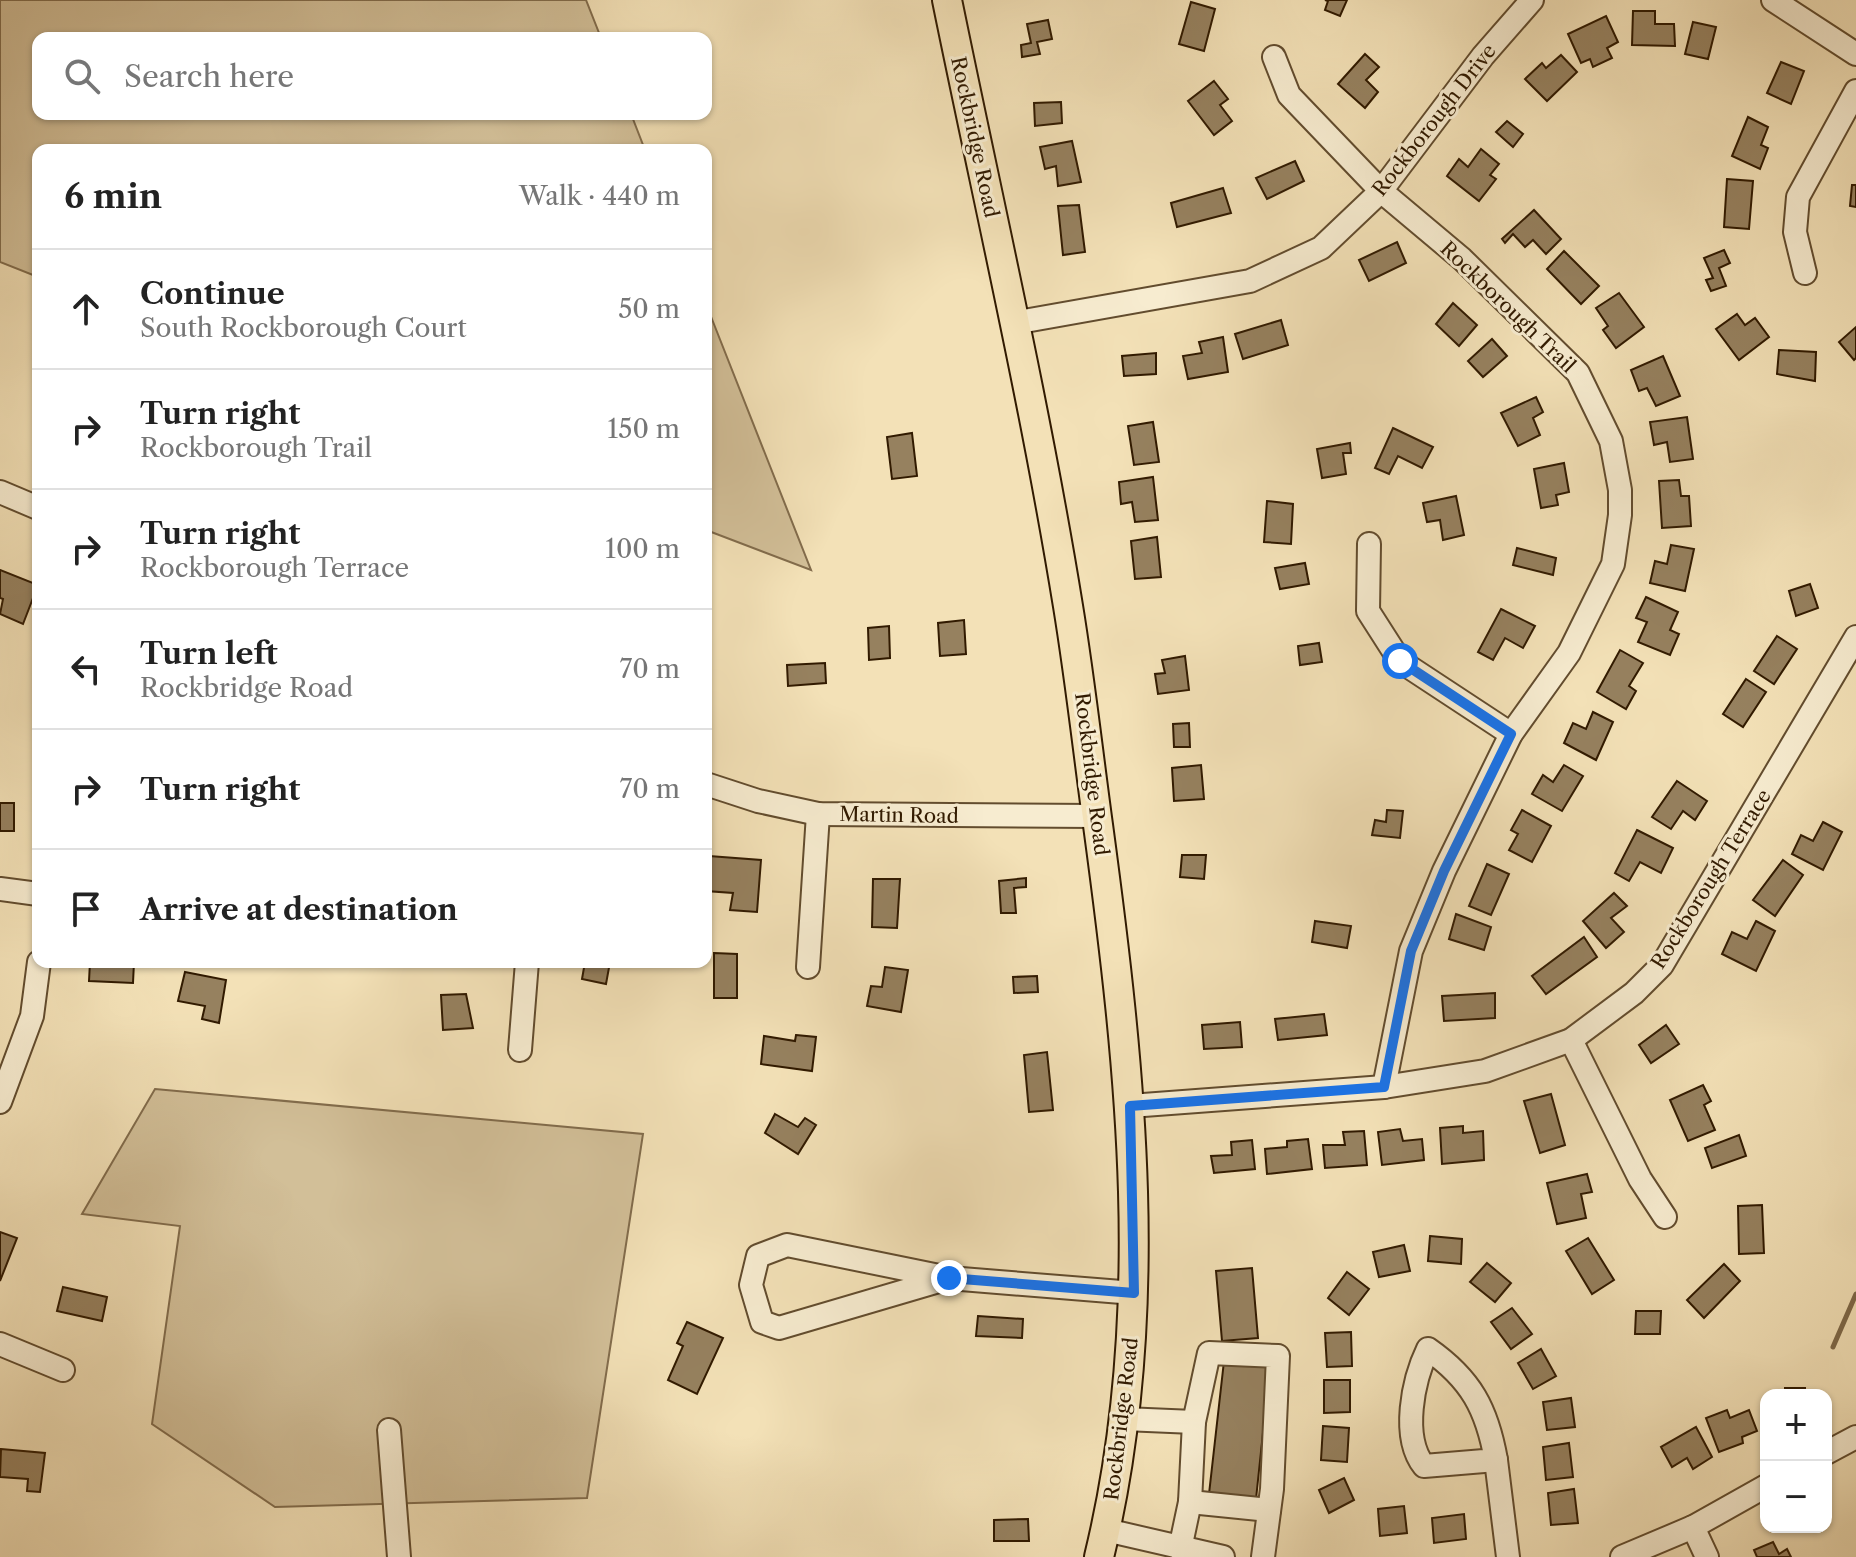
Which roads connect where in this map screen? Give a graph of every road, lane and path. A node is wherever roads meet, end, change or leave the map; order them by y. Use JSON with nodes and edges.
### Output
{"nodes":[{"id":1,"x":947,"y":0,"type":"edge"},
{"id":2,"x":1532,"y":0,"type":"edge"},
{"id":3,"x":1773,"y":0,"type":"edge"},
{"id":4,"x":1856,"y":54,"type":"edge"},
{"id":5,"x":1274,"y":57,"type":"dead end"},
{"id":6,"x":1856,"y":91,"type":"edge"},
{"id":7,"x":1381,"y":191,"type":"junction"},
{"id":8,"x":1805,"y":273,"type":"dead end"},
{"id":9,"x":1013,"y":323,"type":"junction"},
{"id":10,"x":0,"y":492,"type":"edge"},
{"id":11,"x":32,"y":505,"type":"edge"},
{"id":12,"x":1369,"y":544,"type":"dead end"},
{"id":13,"x":1856,"y":637,"type":"edge"},
{"id":14,"x":1511,"y":734,"type":"junction"},
{"id":15,"x":712,"y":786,"type":"edge"},
{"id":16,"x":818,"y":814,"type":"junction"},
{"id":17,"x":1096,"y":816,"type":"junction"},
{"id":18,"x":0,"y":889,"type":"edge"},
{"id":19,"x":32,"y":893,"type":"edge"},
{"id":20,"x":808,"y":967,"type":"dead end"},
{"id":21,"x":38,"y":968,"type":"edge"},
{"id":22,"x":527,"y":968,"type":"edge"},
{"id":23,"x":1571,"y":1040,"type":"junction"},
{"id":24,"x":520,"y":1050,"type":"dead end"},
{"id":25,"x":1384,"y":1087,"type":"junction"},
{"id":26,"x":0,"y":1102,"type":"edge"},
{"id":27,"x":1130,"y":1106,"type":"junction"},
{"id":28,"x":1665,"y":1217,"type":"dead end"},
{"id":29,"x":949,"y":1278,"type":"junction"},
{"id":30,"x":1134,"y":1293,"type":"junction"},
{"id":31,"x":0,"y":1344,"type":"edge"},
{"id":32,"x":63,"y":1370,"type":"dead end"},
{"id":33,"x":1124,"y":1419,"type":"junction"},
{"id":34,"x":1194,"y":1422,"type":"junction"},
{"id":35,"x":389,"y":1430,"type":"dead end"},
{"id":36,"x":1856,"y":1437,"type":"edge"},
{"id":37,"x":1832,"y":1450,"type":"edge"},
{"id":38,"x":1496,"y":1460,"type":"junction"},
{"id":39,"x":1760,"y":1489,"type":"edge"},
{"id":40,"x":1190,"y":1502,"type":"junction"},
{"id":41,"x":1269,"y":1510,"type":"junction"},
{"id":42,"x":1693,"y":1527,"type":"junction"},
{"id":43,"x":1102,"y":1543,"type":"edge"},
{"id":44,"x":1170,"y":1550,"type":"edge"},
{"id":45,"x":399,"y":1557,"type":"edge"},
{"id":46,"x":1223,"y":1557,"type":"edge"},
{"id":47,"x":1263,"y":1557,"type":"edge"},
{"id":48,"x":1508,"y":1557,"type":"edge"},
{"id":49,"x":1622,"y":1557,"type":"edge"},
{"id":50,"x":1707,"y":1557,"type":"edge"}],
"edges":[{"from":1,"to":9,"type":"main road","name":"Rockbridge Road"},
{"from":2,"to":7,"type":"street","name":"Rockborough Drive"},
{"from":3,"to":4,"type":"street"},
{"from":5,"to":7,"type":"street","name":"Rockborough Trail"},
{"from":6,"to":8,"type":"street"},
{"from":7,"to":9,"type":"street","name":"Rockborough Drive"},
{"from":7,"to":14,"type":"street","name":"Rockborough Trail"},
{"from":9,"to":17,"type":"main road","name":"Rockbridge Road"},
{"from":10,"to":11,"type":"street"},
{"from":12,"to":14,"type":"street"},
{"from":13,"to":23,"type":"street","name":"Rockborough Terrace"},
{"from":14,"to":25,"type":"street","name":"Rockborough Trail"},
{"from":15,"to":16,"type":"street","name":"Martin Road"},
{"from":16,"to":17,"type":"street","name":"Martin Road"},
{"from":16,"to":20,"type":"street"},
{"from":17,"to":27,"type":"main road","name":"Rockbridge Road"},
{"from":18,"to":19,"type":"street"},
{"from":21,"to":26,"type":"street"},
{"from":22,"to":24,"type":"street"},
{"from":23,"to":25,"type":"street","name":"Rockborough Terrace"},
{"from":23,"to":28,"type":"street"},
{"from":25,"to":27,"type":"street","name":"Rockborough Terrace"},
{"from":27,"to":30,"type":"main road","name":"Rockbridge Road"},
{"from":29,"to":29,"type":"street"},
{"from":29,"to":30,"type":"street"},
{"from":30,"to":33,"type":"main road","name":"Rockbridge Road"},
{"from":31,"to":32,"type":"street"},
{"from":33,"to":34,"type":"street"},
{"from":33,"to":43,"type":"main road","name":"Rockbridge Road"},
{"from":34,"to":40,"type":"street"},
{"from":34,"to":41,"type":"street"},
{"from":35,"to":45,"type":"street"},
{"from":36,"to":37,"type":"street"},
{"from":38,"to":38,"type":"street"},
{"from":38,"to":48,"type":"street"},
{"from":39,"to":42,"type":"street"},
{"from":40,"to":41,"type":"street"},
{"from":40,"to":44,"type":"street"},
{"from":41,"to":47,"type":"street"},
{"from":42,"to":49,"type":"street"},
{"from":42,"to":50,"type":"street"},
{"from":43,"to":44,"type":"street"},
{"from":44,"to":46,"type":"street"}]}
